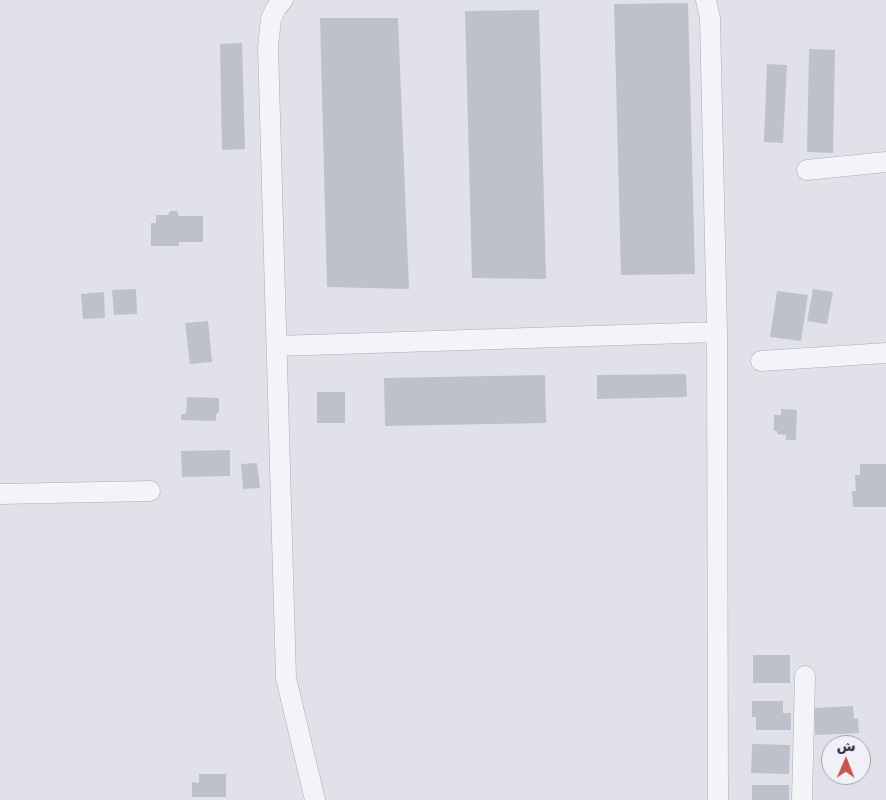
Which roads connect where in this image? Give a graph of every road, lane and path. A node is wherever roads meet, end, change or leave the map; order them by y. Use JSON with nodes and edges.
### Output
{"nodes":[{"id":1,"x":283,"y":0,"type":"edge"},
{"id":2,"x":706,"y":0,"type":"edge"},
{"id":3,"x":886,"y":162,"type":"edge"},
{"id":4,"x":807,"y":170,"type":"dead end"},
{"id":5,"x":717,"y":332,"type":"junction"},
{"id":6,"x":277,"y":346,"type":"junction"},
{"id":7,"x":886,"y":353,"type":"edge"},
{"id":8,"x":761,"y":361,"type":"dead end"},
{"id":9,"x":150,"y":491,"type":"dead end"},
{"id":10,"x":0,"y":494,"type":"edge"},
{"id":11,"x":805,"y":676,"type":"dead end"},
{"id":12,"x":315,"y":800,"type":"edge"},
{"id":13,"x":718,"y":800,"type":"edge"},
{"id":14,"x":802,"y":800,"type":"edge"}],
"edges":[{"from":1,"to":6,"type":"street"},
{"from":2,"to":5,"type":"street"},
{"from":3,"to":4,"type":"street"},
{"from":5,"to":6,"type":"street"},
{"from":5,"to":13,"type":"street"},
{"from":6,"to":12,"type":"street"},
{"from":7,"to":8,"type":"street"},
{"from":9,"to":10,"type":"street"},
{"from":11,"to":14,"type":"street"}]}
